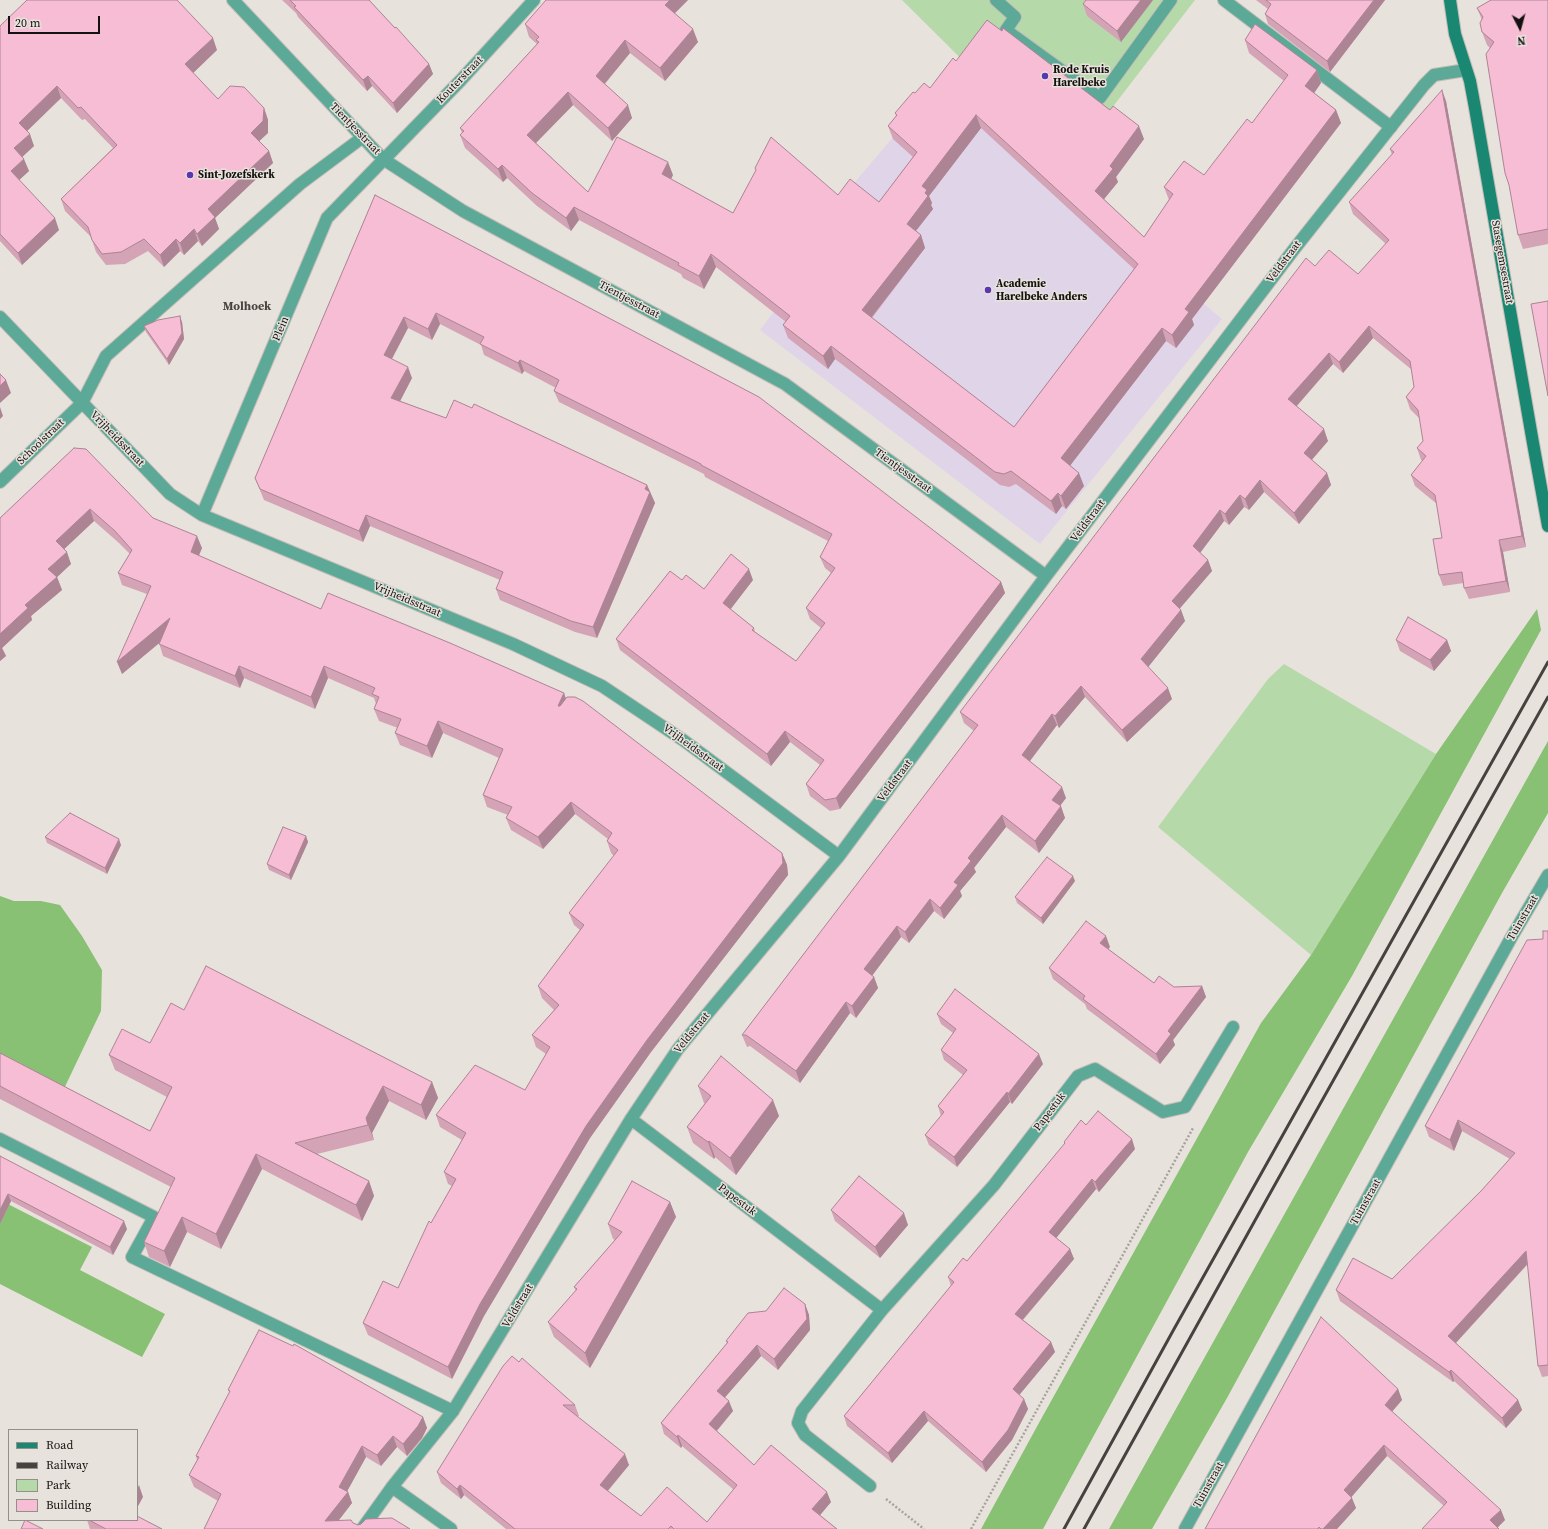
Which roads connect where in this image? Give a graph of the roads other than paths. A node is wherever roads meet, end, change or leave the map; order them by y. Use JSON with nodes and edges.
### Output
{"nodes":[{"id":1,"x":233,"y":0,"type":"edge"},
{"id":2,"x":534,"y":0,"type":"edge"},
{"id":3,"x":996,"y":0,"type":"edge"},
{"id":4,"x":1171,"y":0,"type":"edge"},
{"id":5,"x":1224,"y":0,"type":"edge"},
{"id":6,"x":1450,"y":0,"type":"edge"},
{"id":7,"x":1466,"y":70,"type":"junction"},
{"id":8,"x":1391,"y":127,"type":"junction"},
{"id":9,"x":363,"y":137,"type":"junction"},
{"id":10,"x":383,"y":159,"type":"junction"},
{"id":11,"x":0,"y":317,"type":"edge"},
{"id":12,"x":82,"y":403,"type":"junction"},
{"id":13,"x":0,"y":482,"type":"edge"},
{"id":14,"x":202,"y":515,"type":"junction"},
{"id":15,"x":1548,"y":526,"type":"edge"},
{"id":16,"x":1046,"y":576,"type":"junction"},
{"id":17,"x":839,"y":856,"type":"junction"},
{"id":18,"x":1548,"y":875,"type":"edge"},
{"id":19,"x":1233,"y":1027,"type":"dead end"},
{"id":20,"x":631,"y":1119,"type":"junction"},
{"id":21,"x":0,"y":1139,"type":"edge"},
{"id":22,"x":882,"y":1310,"type":"junction"},
{"id":23,"x":453,"y":1411,"type":"junction"},
{"id":24,"x":870,"y":1486,"type":"road end"},
{"id":25,"x":392,"y":1487,"type":"junction"},
{"id":26,"x":362,"y":1529,"type":"edge"},
{"id":27,"x":451,"y":1529,"type":"edge"},
{"id":28,"x":1185,"y":1529,"type":"edge"}],
"edges":[{"from":1,"to":9,"type":"street","name":"Tientjesstraat"},
{"from":2,"to":10,"type":"street","name":"Kouterstraat"},
{"from":3,"to":4,"type":"street"},
{"from":5,"to":8,"type":"street"},
{"from":6,"to":7,"type":"street","name":"Stasegemsestraat"},
{"from":7,"to":8,"type":"street","name":"Veldstraat"},
{"from":7,"to":15,"type":"street","name":"Stasegemsestraat"},
{"from":8,"to":16,"type":"street","name":"Veldstraat"},
{"from":9,"to":10,"type":"street","name":"Tientjesstraat"},
{"from":9,"to":12,"type":"street"},
{"from":10,"to":14,"type":"street","name":"Plein"},
{"from":10,"to":16,"type":"street","name":"Tientjesstraat"},
{"from":11,"to":12,"type":"street","name":"Vrijheidsstraat"},
{"from":12,"to":13,"type":"street","name":"Schoolstraat"},
{"from":12,"to":14,"type":"street","name":"Vrijheidsstraat"},
{"from":14,"to":17,"type":"street","name":"Vrijheidsstraat"},
{"from":16,"to":17,"type":"street","name":"Veldstraat"},
{"from":17,"to":20,"type":"street","name":"Veldstraat"},
{"from":18,"to":28,"type":"street","name":"Tuinstraat"},
{"from":19,"to":22,"type":"street","name":"Papestuk"},
{"from":20,"to":22,"type":"street","name":"Papestuk"},
{"from":20,"to":23,"type":"street","name":"Veldstraat"},
{"from":21,"to":23,"type":"street"},
{"from":22,"to":24,"type":"street","name":"Papestuk"},
{"from":23,"to":25,"type":"street","name":"Veldstraat"},
{"from":25,"to":26,"type":"street","name":"Veldstraat"},
{"from":25,"to":27,"type":"street"}]}
